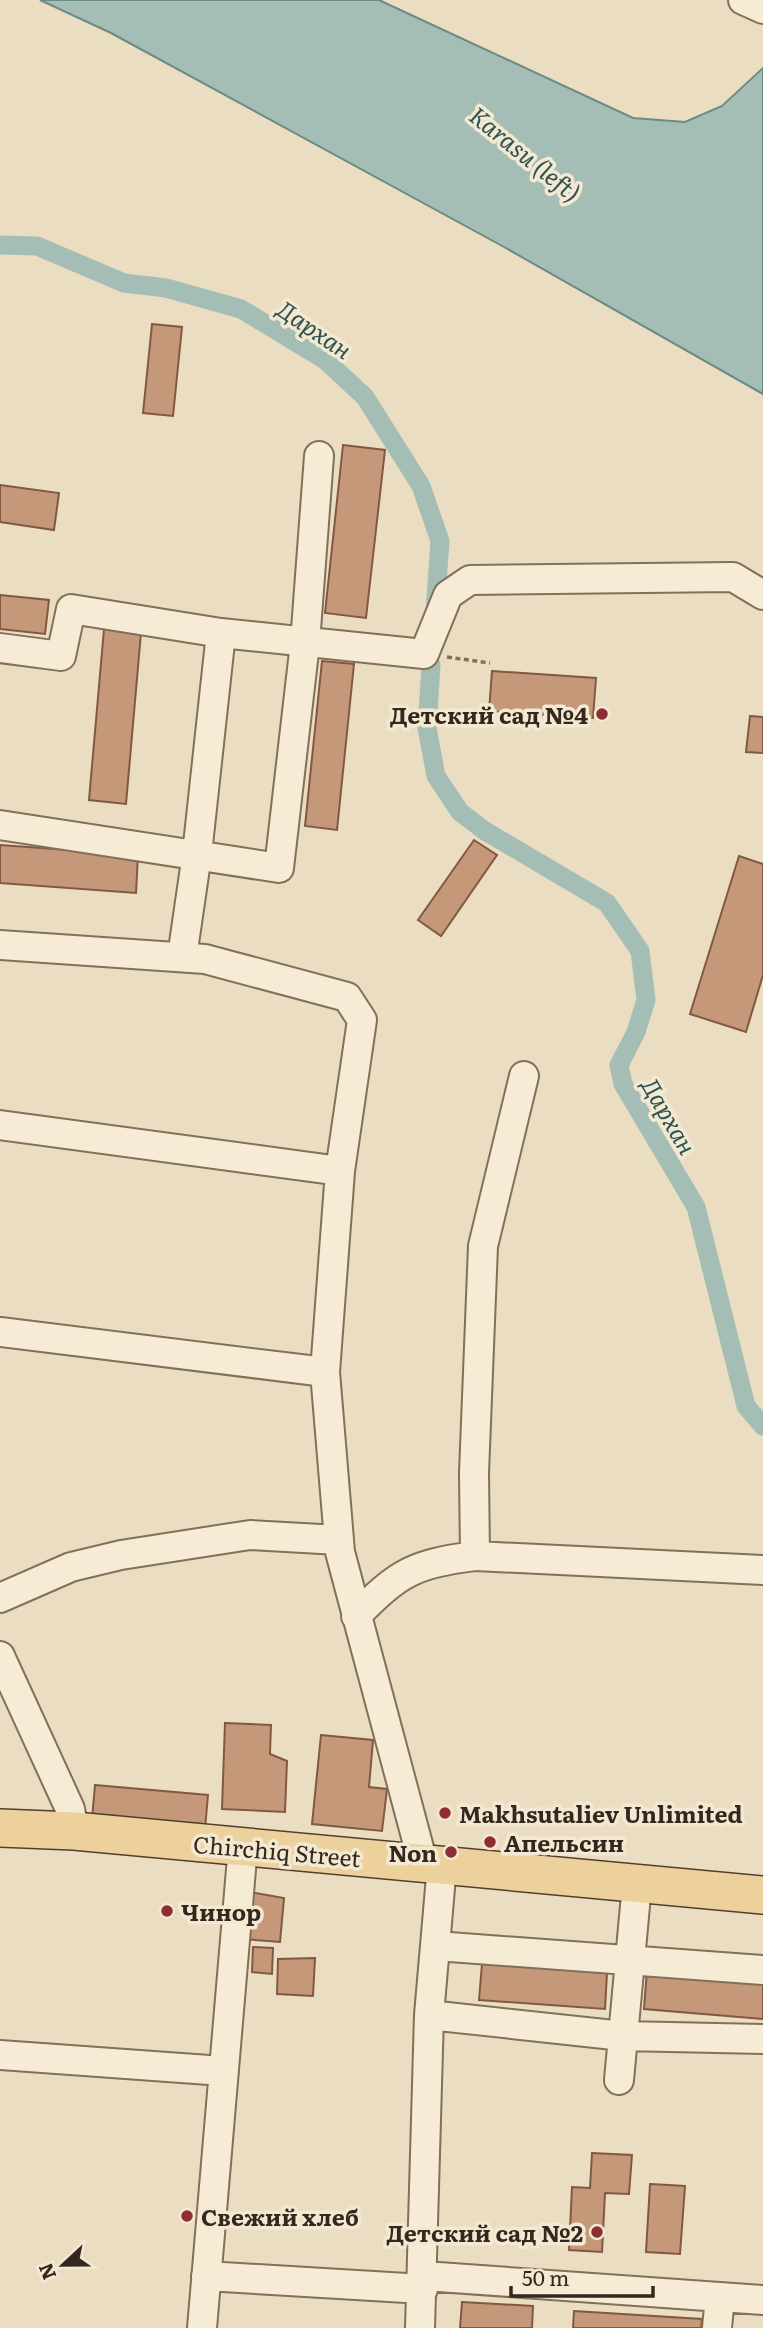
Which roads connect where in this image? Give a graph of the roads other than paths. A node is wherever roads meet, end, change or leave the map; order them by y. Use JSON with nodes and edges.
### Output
{"nodes":[{"id":1,"x":743,"y":0,"type":"edge"},
{"id":2,"x":763,"y":9,"type":"edge"},
{"id":3,"x":319,"y":456,"type":"dead end"},
{"id":4,"x":763,"y":595,"type":"edge"},
{"id":5,"x":221,"y":633,"type":"junction"},
{"id":6,"x":305,"y":643,"type":"junction"},
{"id":7,"x":0,"y":648,"type":"edge"},
{"id":8,"x":0,"y":825,"type":"edge"},
{"id":9,"x":197,"y":854,"type":"junction"},
{"id":10,"x":0,"y":945,"type":"edge"},
{"id":11,"x":186,"y":957,"type":"junction"},
{"id":12,"x":524,"y":1076,"type":"dead end"},
{"id":13,"x":0,"y":1125,"type":"edge"},
{"id":14,"x":340,"y":1171,"type":"junction"},
{"id":15,"x":0,"y":1332,"type":"edge"},
{"id":16,"x":326,"y":1372,"type":"junction"},
{"id":17,"x":339,"y":1540,"type":"junction"},
{"id":18,"x":475,"y":1556,"type":"junction"},
{"id":19,"x":763,"y":1570,"type":"edge"},
{"id":20,"x":0,"y":1598,"type":"edge"},
{"id":21,"x":356,"y":1616,"type":"junction"},
{"id":22,"x":0,"y":1656,"type":"edge"},
{"id":23,"x":0,"y":1828,"type":"edge"},
{"id":24,"x":74,"y":1831,"type":"junction"},
{"id":25,"x":243,"y":1846,"type":"junction"},
{"id":26,"x":432,"y":1864,"type":"junction"},
{"id":27,"x":637,"y":1884,"type":"junction"},
{"id":28,"x":763,"y":1895,"type":"edge"},
{"id":29,"x":436,"y":1946,"type":"junction"},
{"id":30,"x":631,"y":1960,"type":"junction"},
{"id":31,"x":763,"y":1969,"type":"edge"},
{"id":32,"x":429,"y":2015,"type":"junction"},
{"id":33,"x":623,"y":2036,"type":"junction"},
{"id":34,"x":763,"y":2039,"type":"edge"},
{"id":35,"x":0,"y":2055,"type":"edge"},
{"id":36,"x":223,"y":2071,"type":"junction"},
{"id":37,"x":619,"y":2080,"type":"dead end"},
{"id":38,"x":206,"y":2276,"type":"junction"},
{"id":39,"x":423,"y":2283,"type":"junction"},
{"id":40,"x":720,"y":2297,"type":"junction"},
{"id":41,"x":763,"y":2300,"type":"edge"},
{"id":42,"x":202,"y":2328,"type":"edge"},
{"id":43,"x":420,"y":2328,"type":"edge"},
{"id":44,"x":717,"y":2328,"type":"edge"}],
"edges":[{"from":1,"to":2,"type":"street"},
{"from":3,"to":6,"type":"street"},
{"from":4,"to":6,"type":"street"},
{"from":5,"to":6,"type":"street"},
{"from":5,"to":7,"type":"street"},
{"from":5,"to":9,"type":"street"},
{"from":6,"to":9,"type":"street"},
{"from":8,"to":9,"type":"street"},
{"from":9,"to":11,"type":"street"},
{"from":10,"to":11,"type":"street"},
{"from":11,"to":14,"type":"street"},
{"from":12,"to":18,"type":"street"},
{"from":13,"to":14,"type":"street"},
{"from":14,"to":16,"type":"street"},
{"from":15,"to":16,"type":"street"},
{"from":16,"to":17,"type":"street"},
{"from":17,"to":20,"type":"street"},
{"from":17,"to":21,"type":"street"},
{"from":18,"to":19,"type":"street"},
{"from":18,"to":21,"type":"street"},
{"from":21,"to":26,"type":"street"},
{"from":22,"to":24,"type":"street"},
{"from":23,"to":24,"type":"main road","name":"Chirchiq Street"},
{"from":24,"to":25,"type":"main road","name":"Chirchiq Street"},
{"from":25,"to":26,"type":"main road","name":"Chirchiq Street"},
{"from":25,"to":36,"type":"street"},
{"from":26,"to":27,"type":"main road","name":"Chirchiq Street"},
{"from":26,"to":29,"type":"street"},
{"from":27,"to":28,"type":"main road","name":"Chirchiq Street"},
{"from":27,"to":30,"type":"street"},
{"from":29,"to":30,"type":"street"},
{"from":29,"to":32,"type":"street"},
{"from":30,"to":31,"type":"street"},
{"from":30,"to":33,"type":"street"},
{"from":32,"to":33,"type":"street"},
{"from":32,"to":39,"type":"street"},
{"from":33,"to":34,"type":"street"},
{"from":33,"to":37,"type":"street"},
{"from":35,"to":36,"type":"street"},
{"from":36,"to":38,"type":"street"},
{"from":38,"to":39,"type":"street"},
{"from":38,"to":42,"type":"street"},
{"from":39,"to":40,"type":"street"},
{"from":39,"to":43,"type":"street"},
{"from":40,"to":41,"type":"street"},
{"from":40,"to":44,"type":"street"}]}
